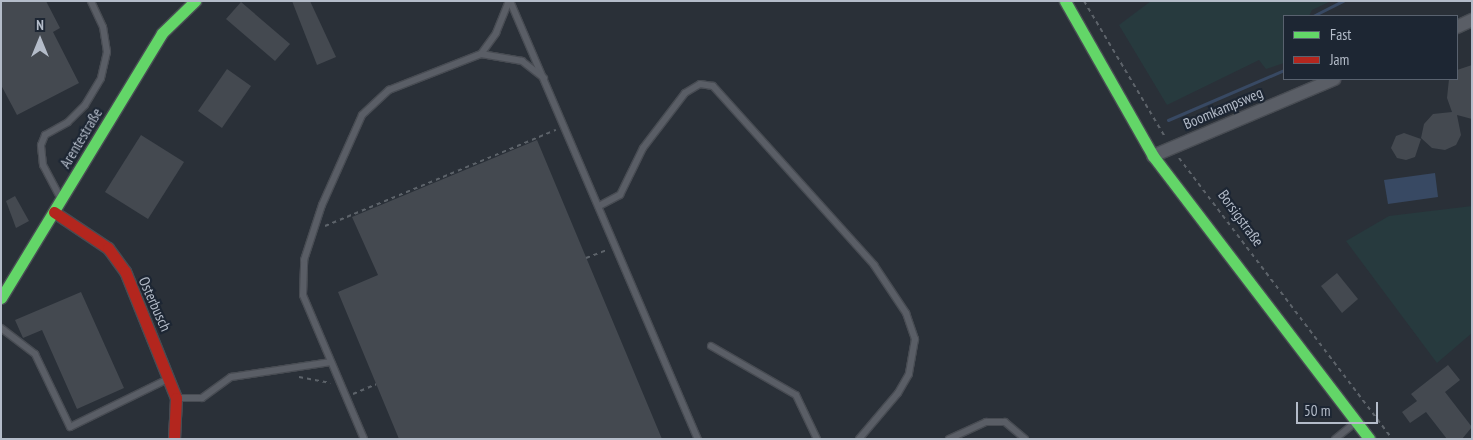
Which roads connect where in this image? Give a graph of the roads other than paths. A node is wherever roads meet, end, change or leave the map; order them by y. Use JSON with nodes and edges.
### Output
{"nodes":[{"id":1,"x":91,"y":1,"type":"edge"},
{"id":2,"x":195,"y":1,"type":"edge"},
{"id":3,"x":509,"y":1,"type":"edge"},
{"id":4,"x":1065,"y":1,"type":"edge"},
{"id":5,"x":1472,"y":20,"type":"edge"},
{"id":6,"x":1458,"y":27,"type":"edge"},
{"id":7,"x":481,"y":54,"type":"junction"},
{"id":8,"x":544,"y":78,"type":"junction"},
{"id":9,"x":1332,"y":80,"type":"edge"},
{"id":10,"x":1153,"y":156,"type":"junction"},
{"id":11,"x":61,"y":200,"type":"junction"},
{"id":12,"x":599,"y":206,"type":"junction"},
{"id":13,"x":54,"y":212,"type":"junction"},
{"id":14,"x":2,"y":296,"type":"edge"},
{"id":15,"x":1,"y":328,"type":"edge"},
{"id":16,"x":711,"y":346,"type":"dead end"},
{"id":17,"x":331,"y":362,"type":"junction"},
{"id":18,"x":170,"y":379,"type":"junction"},
{"id":19,"x":176,"y":398,"type":"junction"},
{"id":20,"x":1356,"y":422,"type":"junction"},
{"id":21,"x":174,"y":439,"type":"edge"},
{"id":22,"x":364,"y":439,"type":"edge"},
{"id":23,"x":698,"y":439,"type":"edge"},
{"id":24,"x":817,"y":439,"type":"edge"},
{"id":25,"x":859,"y":439,"type":"edge"},
{"id":26,"x":949,"y":439,"type":"edge"},
{"id":27,"x":1025,"y":439,"type":"edge"},
{"id":28,"x":1335,"y":439,"type":"edge"},
{"id":29,"x":1369,"y":439,"type":"edge"}],
"edges":[{"from":1,"to":11,"type":"lane"},
{"from":2,"to":11,"type":"street","name":"Arentestraße"},
{"from":3,"to":7,"type":"lane"},
{"from":3,"to":8,"type":"lane"},
{"from":4,"to":10,"type":"street"},
{"from":5,"to":6,"type":"street"},
{"from":7,"to":8,"type":"lane"},
{"from":7,"to":17,"type":"lane"},
{"from":8,"to":12,"type":"lane"},
{"from":9,"to":10,"type":"street","name":"Boomkampsweg"},
{"from":10,"to":20,"type":"street"},
{"from":11,"to":13,"type":"street","name":"Arentestraße"},
{"from":12,"to":23,"type":"lane"},
{"from":12,"to":25,"type":"lane"},
{"from":13,"to":14,"type":"street","name":"Arentestraße"},
{"from":13,"to":18,"type":"street","name":"Osterbusch"},
{"from":15,"to":18,"type":"lane"},
{"from":16,"to":24,"type":"lane"},
{"from":17,"to":19,"type":"lane"},
{"from":17,"to":22,"type":"lane"},
{"from":18,"to":19,"type":"street","name":"Osterbusch"},
{"from":19,"to":21,"type":"street","name":"Osterbusch"},
{"from":20,"to":28,"type":"lane"},
{"from":20,"to":29,"type":"street"},
{"from":26,"to":27,"type":"lane"}]}
